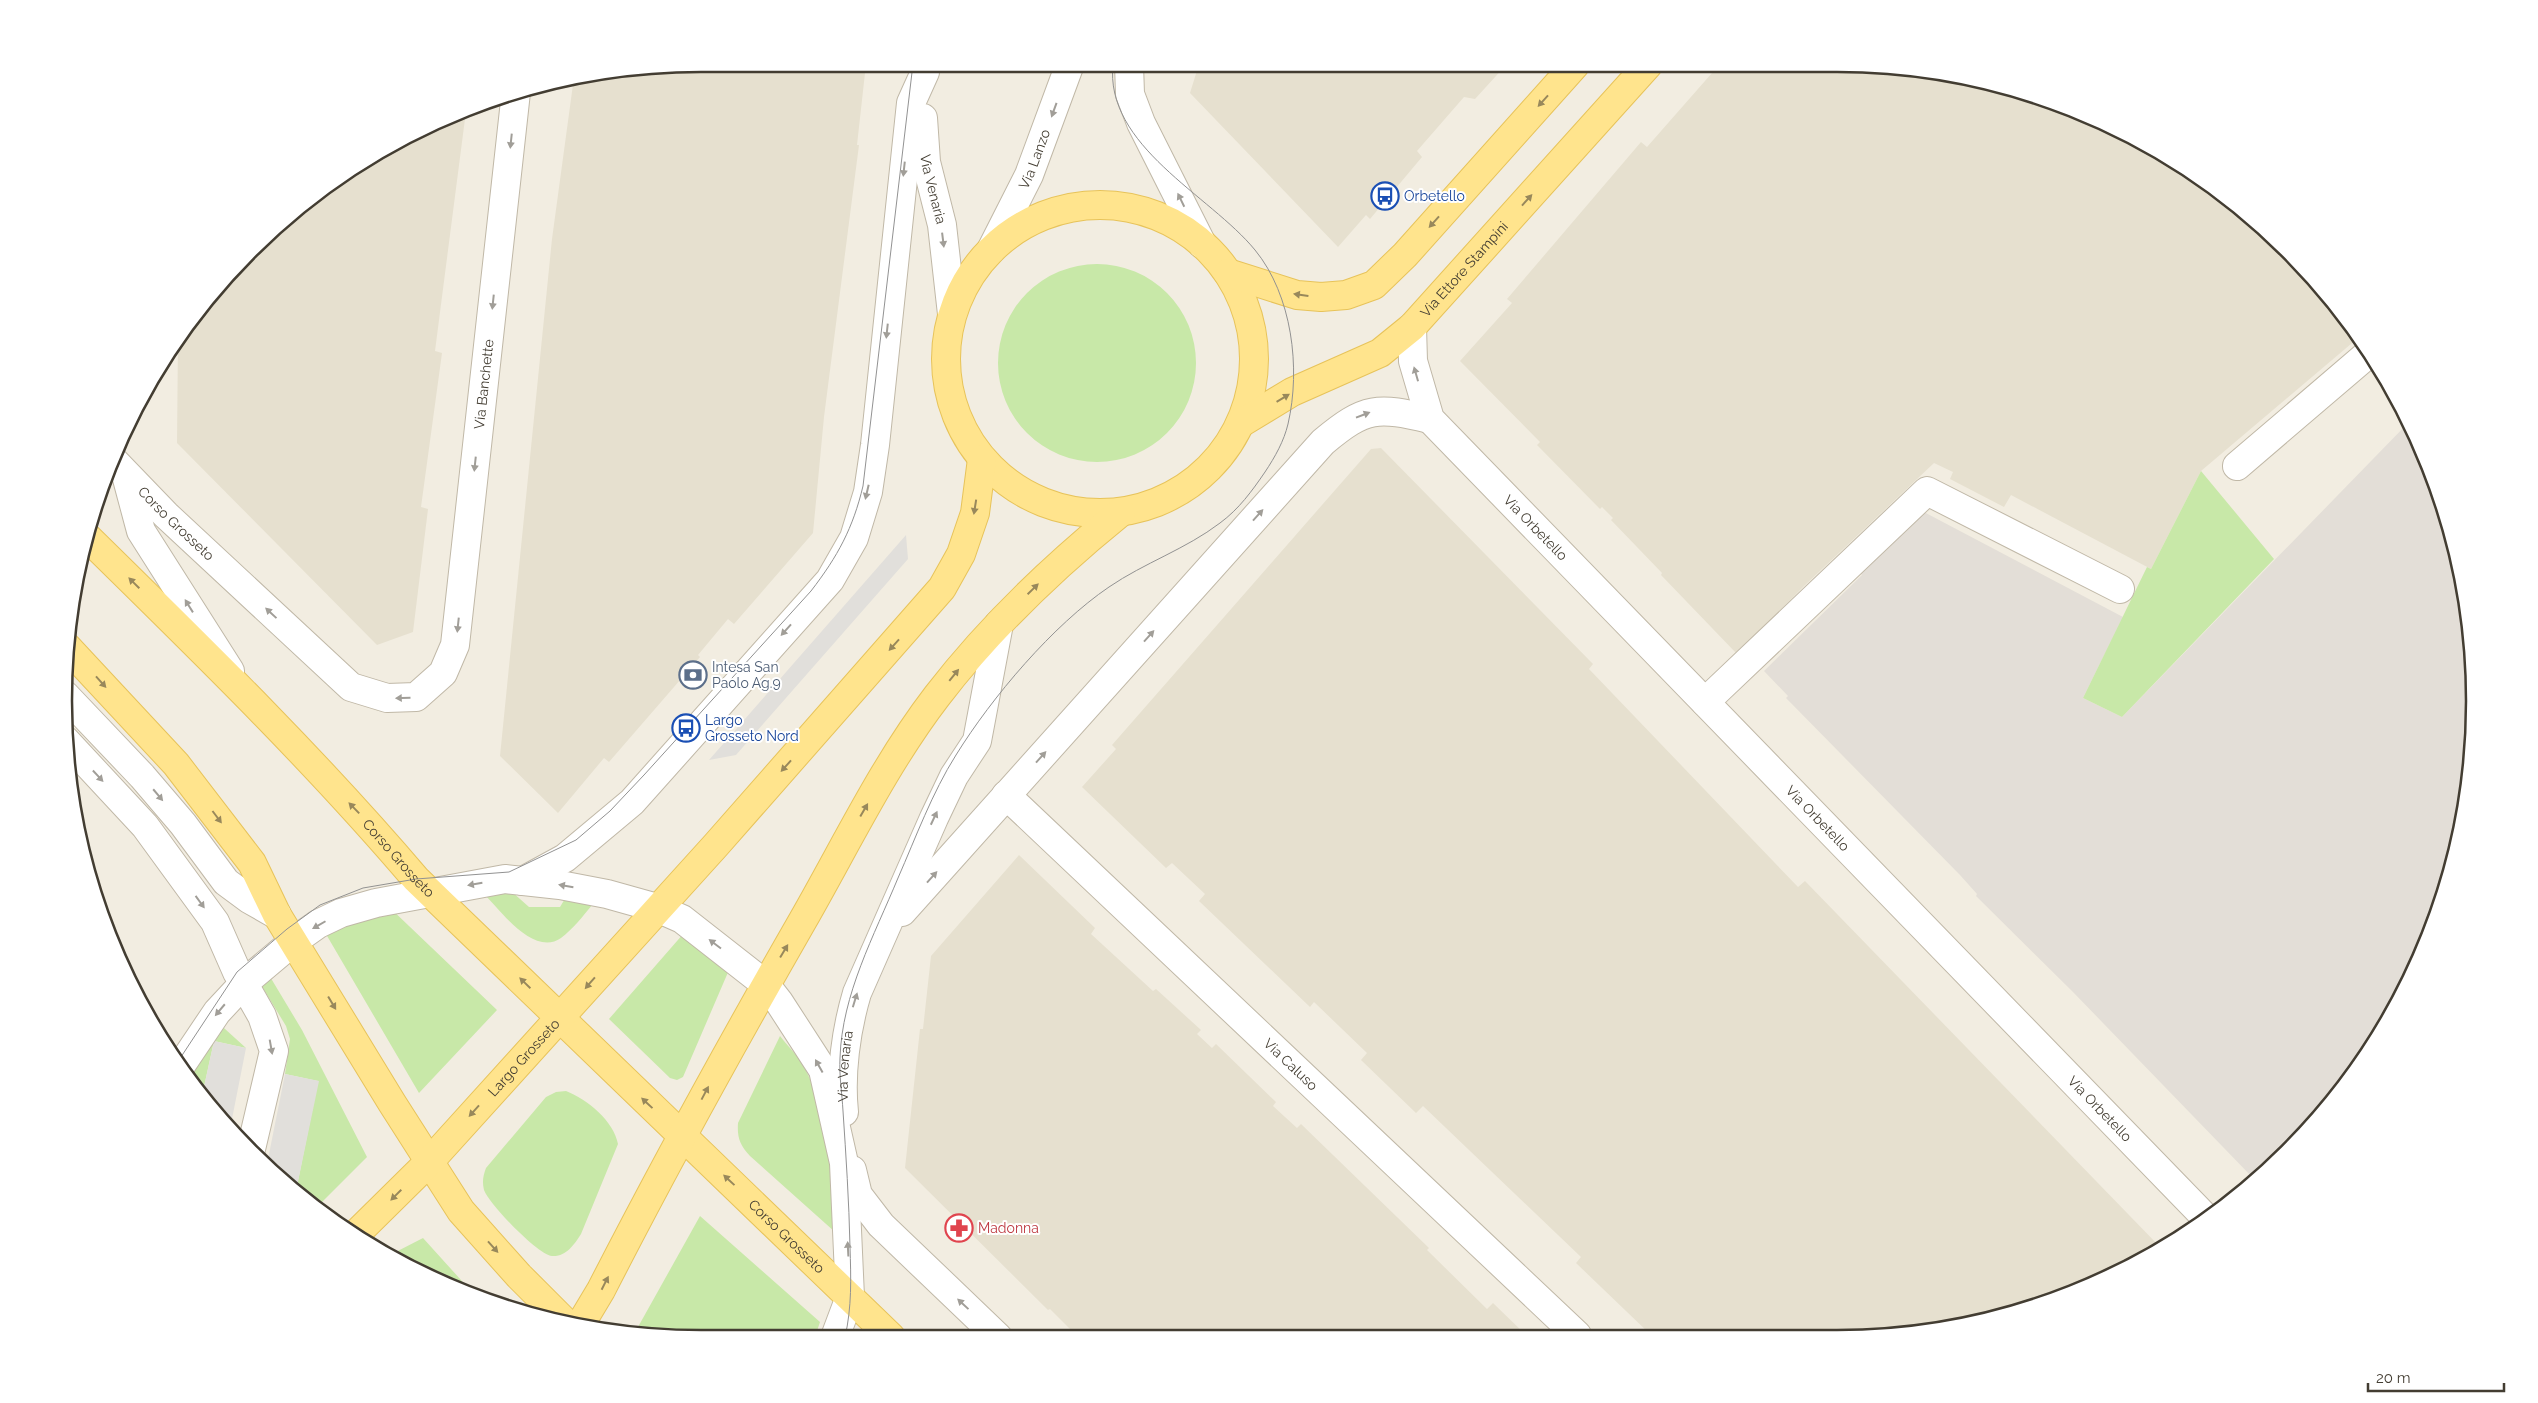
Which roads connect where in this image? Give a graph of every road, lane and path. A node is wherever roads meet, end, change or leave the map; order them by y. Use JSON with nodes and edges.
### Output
{"nodes":[{"id":1,"x":924,"y":72,"type":"edge"},
{"id":2,"x":926,"y":72,"type":"edge"},
{"id":3,"x":1067,"y":72,"type":"edge"},
{"id":4,"x":1129,"y":72,"type":"edge"},
{"id":5,"x":1570,"y":72,"type":"edge"},
{"id":6,"x":1642,"y":72,"type":"edge"},
{"id":7,"x":515,"y":101,"type":"edge"},
{"id":8,"x":1202,"y":244,"type":"junction"},
{"id":9,"x":991,"y":250,"type":"junction"},
{"id":10,"x":1228,"y":274,"type":"junction"},
{"id":11,"x":952,"y":314,"type":"junction"},
{"id":12,"x":1412,"y":327,"type":"junction"},
{"id":13,"x":2363,"y":358,"type":"edge"},
{"id":14,"x":1430,"y":419,"type":"junction"},
{"id":15,"x":1241,"y":423,"type":"junction"},
{"id":16,"x":982,"y":459,"type":"junction"},
{"id":17,"x":119,"y":466,"type":"edge"},
{"id":18,"x":2237,"y":466,"type":"dead end"},
{"id":19,"x":1121,"y":512,"type":"junction"},
{"id":20,"x":93,"y":543,"type":"edge"},
{"id":21,"x":2120,"y":589,"type":"dead end"},
{"id":22,"x":999,"y":624,"type":"junction"},
{"id":23,"x":75,"y":654,"type":"edge"},
{"id":24,"x":443,"y":673,"type":"joint"},
{"id":25,"x":243,"y":691,"type":"junction"},
{"id":26,"x":72,"y":702,"type":"edge"},
{"id":27,"x":1706,"y":702,"type":"junction"},
{"id":28,"x":75,"y":750,"type":"edge"},
{"id":29,"x":1006,"y":795,"type":"junction"},
{"id":30,"x":523,"y":881,"type":"junction"},
{"id":31,"x":430,"y":892,"type":"junction"},
{"id":32,"x":657,"y":908,"type":"junction"},
{"id":33,"x":278,"y":915,"type":"junction"},
{"id":34,"x":294,"y":941,"type":"junction"},
{"id":35,"x":880,"y":942,"type":"junction"},
{"id":36,"x":244,"y":984,"type":"junction"},
{"id":37,"x":765,"y":984,"type":"junction"},
{"id":38,"x":560,"y":1016,"type":"junction"},
{"id":39,"x":185,"y":1060,"type":"edge"},
{"id":40,"x":682,"y":1136,"type":"junction"},
{"id":41,"x":252,"y":1141,"type":"edge"},
{"id":42,"x":847,"y":1158,"type":"junction"},
{"id":43,"x":430,"y":1160,"type":"junction"},
{"id":44,"x":2201,"y":1213,"type":"edge"},
{"id":45,"x":361,"y":1229,"type":"edge"},
{"id":46,"x":850,"y":1297,"type":"junction"},
{"id":47,"x":556,"y":1313,"type":"edge"},
{"id":48,"x":584,"y":1319,"type":"edge"},
{"id":49,"x":838,"y":1330,"type":"edge"},
{"id":50,"x":884,"y":1330,"type":"edge"},
{"id":51,"x":991,"y":1330,"type":"edge"},
{"id":52,"x":1572,"y":1330,"type":"edge"}],
"edges":[{"from":1,"to":30,"type":"street","one_way":true},
{"from":2,"to":11,"type":"street","name":"Via Venaria","one_way":true},
{"from":3,"to":9,"type":"street","name":"Via Lanzo","one_way":true},
{"from":8,"to":4,"type":"street","one_way":true},
{"from":5,"to":10,"type":"main road","one_way":true},
{"from":12,"to":6,"type":"main road","name":"Via Ettore Stampini","one_way":true},
{"from":7,"to":24,"type":"street","name":"Via Banchette","one_way":true},
{"from":8,"to":9,"type":"main road"},
{"from":8,"to":10,"type":"main road"},
{"from":9,"to":11,"type":"main road"},
{"from":10,"to":15,"type":"main road"},
{"from":11,"to":16,"type":"main road"},
{"from":14,"to":12,"type":"street","name":"Via Orbetello","one_way":true},
{"from":15,"to":12,"type":"main road","name":"Via Ettore Stampini","one_way":true},
{"from":13,"to":18,"type":"street"},
{"from":14,"to":27,"type":"street","name":"Via Orbetello"},
{"from":29,"to":14,"type":"street","one_way":true},
{"from":15,"to":19,"type":"main road"},
{"from":16,"to":19,"type":"main road"},
{"from":16,"to":32,"type":"main road","one_way":true},
{"from":24,"to":17,"type":"street","name":"Corso Grosseto","one_way":true},
{"from":25,"to":17,"type":"street","name":"Corso Grosseto","one_way":true},
{"from":22,"to":19,"type":"main road","one_way":true},
{"from":25,"to":20,"type":"main road","name":"Corso Grosseto","one_way":true},
{"from":21,"to":27,"type":"street"},
{"from":35,"to":22,"type":"street","one_way":true},
{"from":37,"to":22,"type":"main road","one_way":true},
{"from":23,"to":33,"type":"main road","one_way":true},
{"from":31,"to":25,"type":"main road","name":"Corso Grosseto","one_way":true},
{"from":26,"to":33,"type":"street","one_way":true},
{"from":27,"to":44,"type":"street","name":"Via Orbetello"},
{"from":28,"to":36,"type":"street","one_way":true},
{"from":35,"to":29,"type":"street","one_way":true},
{"from":29,"to":52,"type":"street","name":"Via Caluso"},
{"from":30,"to":31,"type":"street","one_way":true},
{"from":32,"to":30,"type":"street","one_way":true},
{"from":31,"to":34,"type":"street","one_way":true},
{"from":38,"to":31,"type":"main road","name":"Corso Grosseto","one_way":true},
{"from":37,"to":32,"type":"street","one_way":true},
{"from":32,"to":38,"type":"main road","one_way":true},
{"from":33,"to":34,"type":"main road"},
{"from":34,"to":36,"type":"street"},
{"from":34,"to":43,"type":"main road","one_way":true},
{"from":42,"to":35,"type":"street","name":"Via Venaria","one_way":true},
{"from":36,"to":39,"type":"street","one_way":true},
{"from":36,"to":41,"type":"street","one_way":true},
{"from":40,"to":37,"type":"main road","one_way":true},
{"from":42,"to":37,"type":"street","one_way":true},
{"from":40,"to":38,"type":"main road","name":"Largo Grosseto","one_way":true},
{"from":38,"to":43,"type":"main road","name":"Largo Grosseto","one_way":true},
{"from":46,"to":40,"type":"main road","name":"Corso Grosseto","one_way":true},
{"from":48,"to":40,"type":"main road","one_way":true},
{"from":46,"to":42,"type":"street","one_way":true},
{"from":51,"to":42,"type":"street","name":"Via Venaria","one_way":true},
{"from":43,"to":45,"type":"main road","name":"Largo Grosseto","one_way":true},
{"from":43,"to":47,"type":"main road","one_way":true},
{"from":46,"to":49,"type":"street"},
{"from":46,"to":50,"type":"main road","name":"Corso Grosseto"}]}
